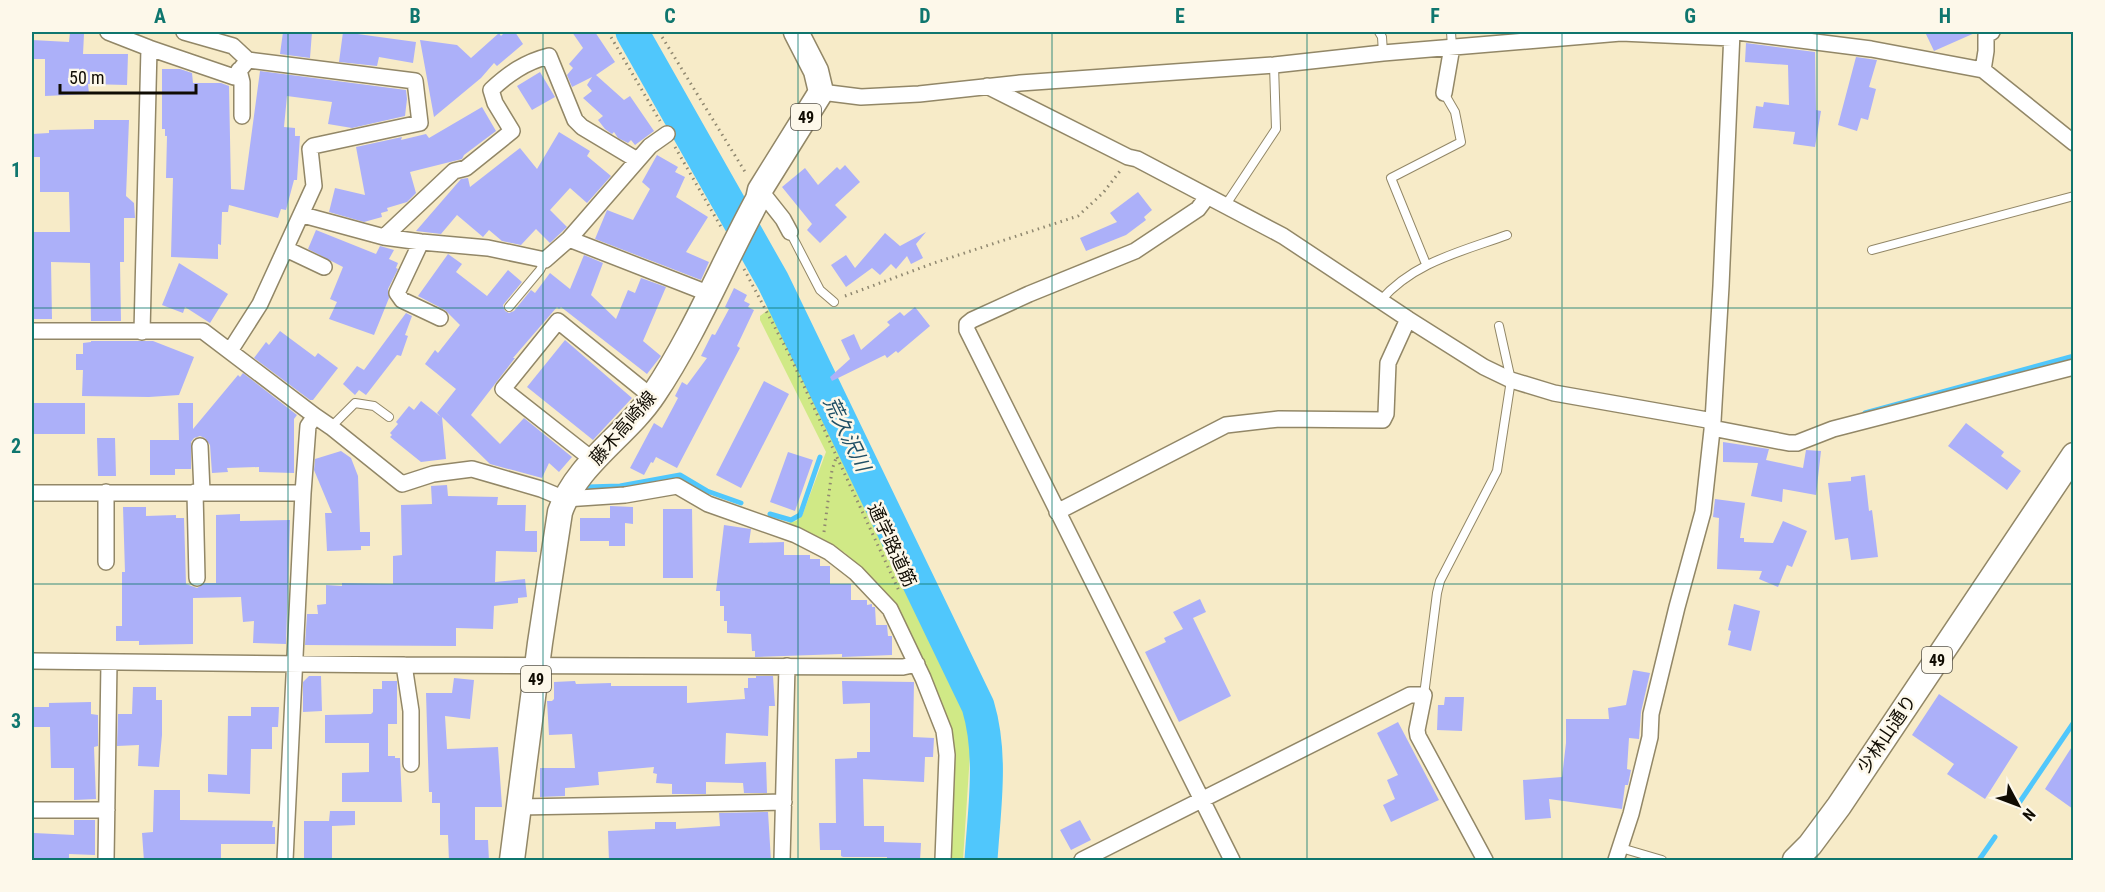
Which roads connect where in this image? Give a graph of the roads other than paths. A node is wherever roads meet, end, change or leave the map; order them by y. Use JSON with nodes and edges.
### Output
{"nodes":[{"id":1,"x":108,"y":32,"type":"edge"},
{"id":2,"x":184,"y":32,"type":"edge"},
{"id":3,"x":796,"y":32,"type":"edge"},
{"id":4,"x":1379,"y":32,"type":"edge"},
{"id":5,"x":1992,"y":32,"type":"edge"},
{"id":6,"x":1733,"y":34,"type":"edge"},
{"id":7,"x":1452,"y":39,"type":"edge"},
{"id":8,"x":149,"y":48,"type":"junction"},
{"id":9,"x":1383,"y":53,"type":"junction"},
{"id":10,"x":244,"y":65,"type":"junction"},
{"id":11,"x":1274,"y":65,"type":"junction"},
{"id":12,"x":1983,"y":70,"type":"junction"},
{"id":13,"x":987,"y":86,"type":"junction"},
{"id":14,"x":821,"y":92,"type":"junction"},
{"id":15,"x":1444,"y":93,"type":"joint"},
{"id":16,"x":242,"y":116,"type":"dead end"},
{"id":17,"x":667,"y":134,"type":"dead end"},
{"id":18,"x":2073,"y":143,"type":"edge"},
{"id":19,"x":638,"y":160,"type":"junction"},
{"id":20,"x":759,"y":194,"type":"junction"},
{"id":21,"x":2073,"y":196,"type":"edge"},
{"id":22,"x":1207,"y":197,"type":"junction"},
{"id":23,"x":1225,"y":206,"type":"junction"},
{"id":24,"x":303,"y":214,"type":"junction"},
{"id":25,"x":790,"y":232,"type":"joint"},
{"id":26,"x":1507,"y":235,"type":"dead end"},
{"id":27,"x":384,"y":237,"type":"junction"},
{"id":28,"x":569,"y":239,"type":"junction"},
{"id":29,"x":421,"y":242,"type":"junction"},
{"id":30,"x":286,"y":249,"type":"junction"},
{"id":31,"x":1872,"y":250,"type":"dead end"},
{"id":32,"x":545,"y":260,"type":"junction"},
{"id":33,"x":1426,"y":264,"type":"junction"},
{"id":34,"x":324,"y":267,"type":"dead end"},
{"id":35,"x":710,"y":294,"type":"junction"},
{"id":36,"x":1380,"y":301,"type":"junction"},
{"id":37,"x":834,"y":302,"type":"road end"},
{"id":38,"x":509,"y":307,"type":"dead end"},
{"id":39,"x":440,"y":318,"type":"dead end"},
{"id":40,"x":1408,"y":319,"type":"junction"},
{"id":41,"x":1499,"y":326,"type":"dead end"},
{"id":42,"x":32,"y":331,"type":"edge"},
{"id":43,"x":142,"y":332,"type":"junction"},
{"id":44,"x":230,"y":351,"type":"junction"},
{"id":45,"x":2073,"y":367,"type":"edge"},
{"id":46,"x":1511,"y":380,"type":"junction"},
{"id":47,"x":652,"y":397,"type":"junction"},
{"id":48,"x":315,"y":416,"type":"junction"},
{"id":49,"x":389,"y":417,"type":"dead end"},
{"id":50,"x":1713,"y":424,"type":"junction"},
{"id":51,"x":331,"y":427,"type":"junction"},
{"id":52,"x":200,"y":446,"type":"dead end"},
{"id":53,"x":2073,"y":455,"type":"edge"},
{"id":54,"x":593,"y":460,"type":"junction"},
{"id":55,"x":106,"y":492,"type":"junction"},
{"id":56,"x":199,"y":492,"type":"junction"},
{"id":57,"x":32,"y":493,"type":"edge"},
{"id":58,"x":303,"y":493,"type":"junction"},
{"id":59,"x":565,"y":499,"type":"junction"},
{"id":60,"x":1057,"y":512,"type":"junction"},
{"id":61,"x":106,"y":562,"type":"dead end"},
{"id":62,"x":196,"y":578,"type":"dead end"},
{"id":63,"x":32,"y":661,"type":"edge"},
{"id":64,"x":109,"y":662,"type":"junction"},
{"id":65,"x":294,"y":663,"type":"junction"},
{"id":66,"x":538,"y":664,"type":"junction"},
{"id":67,"x":917,"y":664,"type":"junction"},
{"id":68,"x":404,"y":665,"type":"junction"},
{"id":69,"x":787,"y":666,"type":"junction"},
{"id":70,"x":1424,"y":695,"type":"junction"},
{"id":71,"x":411,"y":764,"type":"dead end"},
{"id":72,"x":1201,"y":800,"type":"junction"},
{"id":73,"x":784,"y":802,"type":"junction"},
{"id":74,"x":519,"y":807,"type":"junction"},
{"id":75,"x":32,"y":810,"type":"edge"},
{"id":76,"x":107,"y":810,"type":"junction"},
{"id":77,"x":1619,"y":854,"type":"edge"},
{"id":78,"x":106,"y":861,"type":"edge"},
{"id":79,"x":285,"y":861,"type":"edge"},
{"id":80,"x":512,"y":861,"type":"edge"},
{"id":81,"x":782,"y":861,"type":"edge"},
{"id":82,"x":943,"y":861,"type":"edge"},
{"id":83,"x":1082,"y":861,"type":"edge"},
{"id":84,"x":1232,"y":861,"type":"edge"},
{"id":85,"x":1485,"y":861,"type":"edge"},
{"id":86,"x":1662,"y":861,"type":"edge"},
{"id":87,"x":1796,"y":861,"type":"edge"}],
"edges":[{"from":1,"to":8,"type":"street"},
{"from":2,"to":10,"type":"street"},
{"from":3,"to":14,"type":"main road","number":"49"},
{"from":4,"to":9,"type":"lane"},
{"from":5,"to":12,"type":"street"},
{"from":6,"to":7,"type":"street"},
{"from":6,"to":12,"type":"street"},
{"from":6,"to":50,"type":"street"},
{"from":7,"to":9,"type":"street"},
{"from":7,"to":15,"type":"street"},
{"from":8,"to":10,"type":"street"},
{"from":8,"to":43,"type":"street"},
{"from":9,"to":11,"type":"street"},
{"from":10,"to":16,"type":"street"},
{"from":10,"to":24,"type":"street"},
{"from":11,"to":13,"type":"street"},
{"from":11,"to":23,"type":"lane"},
{"from":12,"to":18,"type":"street"},
{"from":13,"to":14,"type":"street"},
{"from":13,"to":22,"type":"street"},
{"from":14,"to":20,"type":"main road","name":"藤木高崎線","number":"49"},
{"from":15,"to":33,"type":"lane"},
{"from":17,"to":19,"type":"street"},
{"from":19,"to":27,"type":"street"},
{"from":19,"to":28,"type":"street"},
{"from":20,"to":25,"type":"street"},
{"from":20,"to":35,"type":"main road","name":"藤木高崎線","number":"49"},
{"from":21,"to":31,"type":"lane"},
{"from":22,"to":23,"type":"street"},
{"from":22,"to":60,"type":"street"},
{"from":23,"to":36,"type":"street"},
{"from":24,"to":27,"type":"street"},
{"from":24,"to":30,"type":"street"},
{"from":25,"to":37,"type":"lane"},
{"from":26,"to":33,"type":"lane"},
{"from":27,"to":29,"type":"street"},
{"from":28,"to":32,"type":"street"},
{"from":28,"to":35,"type":"street"},
{"from":29,"to":32,"type":"street"},
{"from":29,"to":39,"type":"street"},
{"from":30,"to":34,"type":"street"},
{"from":30,"to":44,"type":"street"},
{"from":32,"to":38,"type":"lane"},
{"from":33,"to":36,"type":"lane"},
{"from":35,"to":47,"type":"main road","name":"藤木高崎線","number":"49"},
{"from":36,"to":40,"type":"street"},
{"from":40,"to":46,"type":"street"},
{"from":40,"to":60,"type":"street"},
{"from":41,"to":46,"type":"lane"},
{"from":42,"to":43,"type":"street"},
{"from":43,"to":44,"type":"street"},
{"from":44,"to":48,"type":"street"},
{"from":45,"to":50,"type":"street"},
{"from":46,"to":50,"type":"street"},
{"from":46,"to":70,"type":"lane"},
{"from":47,"to":54,"type":"main road","name":"藤木高崎線","number":"49"},
{"from":47,"to":54,"type":"street"},
{"from":48,"to":51,"type":"street"},
{"from":48,"to":58,"type":"street"},
{"from":49,"to":51,"type":"lane"},
{"from":50,"to":77,"type":"street"},
{"from":51,"to":59,"type":"street"},
{"from":52,"to":56,"type":"street"},
{"from":53,"to":87,"type":"main road","name":"少林山通り","number":"49"},
{"from":54,"to":59,"type":"main road","name":"藤木高崎線","number":"49"},
{"from":55,"to":56,"type":"street"},
{"from":55,"to":57,"type":"street"},
{"from":55,"to":61,"type":"street"},
{"from":56,"to":58,"type":"street"},
{"from":56,"to":62,"type":"street"},
{"from":58,"to":65,"type":"street"},
{"from":59,"to":66,"type":"main road","name":"藤木高崎線","number":"49"},
{"from":59,"to":67,"type":"street"},
{"from":60,"to":72,"type":"street"},
{"from":63,"to":64,"type":"street"},
{"from":64,"to":65,"type":"street"},
{"from":64,"to":76,"type":"street"},
{"from":65,"to":68,"type":"street"},
{"from":65,"to":79,"type":"street"},
{"from":66,"to":68,"type":"street"},
{"from":66,"to":69,"type":"street"},
{"from":66,"to":74,"type":"main road","name":"藤木高崎線","number":"49"},
{"from":67,"to":69,"type":"street"},
{"from":67,"to":82,"type":"street"},
{"from":68,"to":71,"type":"street"},
{"from":69,"to":73,"type":"street"},
{"from":70,"to":72,"type":"street"},
{"from":70,"to":85,"type":"street"},
{"from":72,"to":83,"type":"street"},
{"from":72,"to":84,"type":"street"},
{"from":73,"to":74,"type":"street"},
{"from":73,"to":81,"type":"street"},
{"from":74,"to":80,"type":"main road","name":"藤木高崎線","number":"49"},
{"from":75,"to":76,"type":"street"},
{"from":76,"to":78,"type":"street"},
{"from":77,"to":86,"type":"lane"}]}
